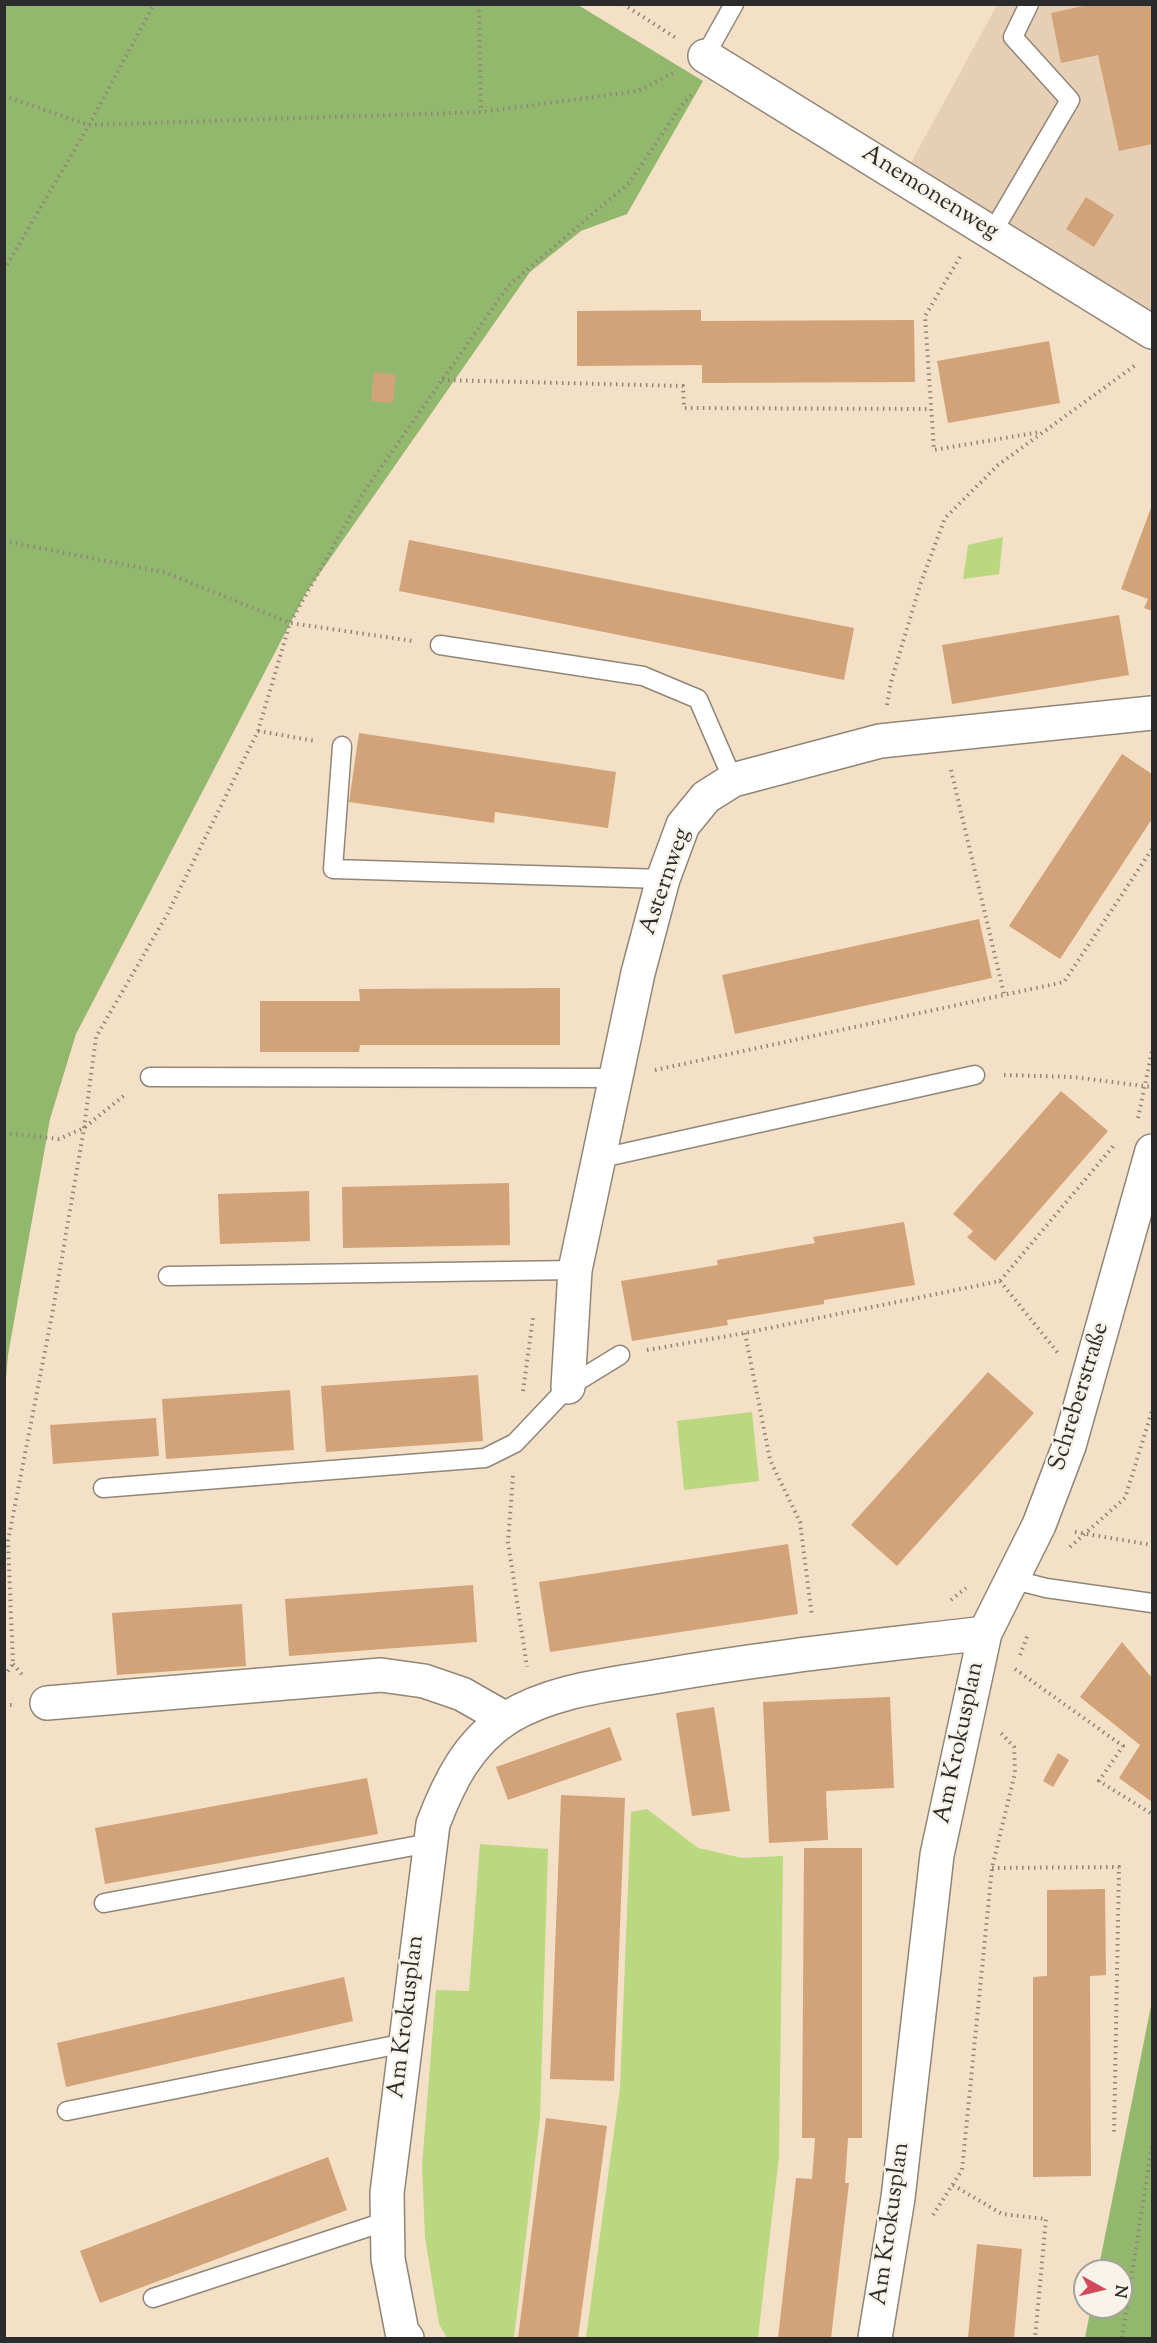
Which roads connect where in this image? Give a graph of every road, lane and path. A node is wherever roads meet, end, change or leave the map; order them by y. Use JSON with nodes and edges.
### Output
{"nodes":[{"id":1,"x":479,"y":4,"type":"edge"},
{"id":2,"x":623,"y":4,"type":"edge"},
{"id":3,"x":734,"y":4,"type":"edge"},
{"id":4,"x":1029,"y":4,"type":"edge"},
{"id":5,"x":152,"y":6,"type":"edge"},
{"id":6,"x":712,"y":60,"type":"junction"},
{"id":7,"x":4,"y":96,"type":"edge"},
{"id":8,"x":481,"y":112,"type":"junction"},
{"id":9,"x":89,"y":125,"type":"junction"},
{"id":10,"x":985,"y":229,"type":"junction"},
{"id":11,"x":4,"y":270,"type":"edge"},
{"id":12,"x":1148,"y":346,"type":"edge"},
{"id":13,"x":442,"y":380,"type":"junction"},
{"id":14,"x":930,"y":409,"type":"junction"},
{"id":15,"x":1041,"y":432,"type":"junction"},
{"id":16,"x":4,"y":541,"type":"edge"},
{"id":17,"x":290,"y":623,"type":"junction"},
{"id":18,"x":440,"y":645,"type":"joint"},
{"id":19,"x":1152,"y":713,"type":"edge"},
{"id":20,"x":258,"y":731,"type":"junction"},
{"id":21,"x":943,"y":736,"type":"junction"},
{"id":22,"x":880,"y":741,"type":"junction"},
{"id":23,"x":342,"y":746,"type":"joint"},
{"id":24,"x":733,"y":780,"type":"junction"},
{"id":25,"x":1152,"y":849,"type":"edge"},
{"id":26,"x":663,"y":879,"type":"junction"},
{"id":27,"x":1004,"y":994,"type":"junction"},
{"id":28,"x":1152,"y":1051,"type":"edge"},
{"id":29,"x":975,"y":1075,"type":"joint"},
{"id":30,"x":150,"y":1077,"type":"joint"},
{"id":31,"x":615,"y":1078,"type":"junction"},
{"id":32,"x":1145,"y":1086,"type":"junction"},
{"id":33,"x":1152,"y":1087,"type":"edge"},
{"id":34,"x":84,"y":1128,"type":"junction"},
{"id":35,"x":4,"y":1133,"type":"edge"},
{"id":36,"x":1145,"y":1139,"type":"edge"},
{"id":37,"x":1117,"y":1142,"type":"dead end"},
{"id":38,"x":597,"y":1159,"type":"junction"},
{"id":39,"x":540,"y":1270,"type":"junction"},
{"id":40,"x":575,"y":1270,"type":"junction"},
{"id":41,"x":168,"y":1276,"type":"dead end"},
{"id":42,"x":1000,"y":1281,"type":"junction"},
{"id":43,"x":745,"y":1333,"type":"junction"},
{"id":44,"x":620,"y":1354,"type":"joint"},
{"id":45,"x":1086,"y":1386,"type":"junction"},
{"id":46,"x":568,"y":1387,"type":"junction"},
{"id":47,"x":1152,"y":1412,"type":"edge"},
{"id":48,"x":515,"y":1443,"type":"junction"},
{"id":49,"x":103,"y":1488,"type":"dead end"},
{"id":50,"x":1039,"y":1525,"type":"junction"},
{"id":51,"x":1085,"y":1533,"type":"junction"},
{"id":52,"x":6,"y":1540,"type":"edge"},
{"id":53,"x":1152,"y":1545,"type":"edge"},
{"id":54,"x":1011,"y":1579,"type":"junction"},
{"id":55,"x":971,"y":1584,"type":"dead end"},
{"id":56,"x":1046,"y":1588,"type":"junction"},
{"id":57,"x":1152,"y":1603,"type":"edge"},
{"id":58,"x":946,"y":1604,"type":"dead end"},
{"id":59,"x":985,"y":1632,"type":"junction"},
{"id":60,"x":816,"y":1653,"type":"junction"},
{"id":61,"x":1014,"y":1669,"type":"junction"},
{"id":62,"x":4,"y":1676,"type":"edge"},
{"id":63,"x":1011,"y":1680,"type":"dead end"},
{"id":64,"x":47,"y":1702,"type":"dead end"},
{"id":65,"x":519,"y":1712,"type":"junction"},
{"id":66,"x":1001,"y":1732,"type":"dead end"},
{"id":67,"x":1152,"y":1814,"type":"edge"},
{"id":68,"x":430,"y":1843,"type":"junction"},
{"id":69,"x":992,"y":1868,"type":"junction"},
{"id":70,"x":104,"y":1903,"type":"dead end"},
{"id":71,"x":405,"y":2043,"type":"junction"},
{"id":72,"x":67,"y":2111,"type":"dead end"},
{"id":73,"x":1114,"y":2134,"type":"dead end"},
{"id":74,"x":1152,"y":2145,"type":"edge"},
{"id":75,"x":953,"y":2185,"type":"junction"},
{"id":76,"x":931,"y":2220,"type":"dead end"},
{"id":77,"x":387,"y":2222,"type":"junction"},
{"id":78,"x":153,"y":2298,"type":"dead end"},
{"id":79,"x":407,"y":2338,"type":"edge"},
{"id":80,"x":875,"y":2338,"type":"edge"},
{"id":81,"x":1035,"y":2338,"type":"edge"},
{"id":82,"x":1122,"y":2338,"type":"edge"}],
"edges":[{"from":1,"to":8,"type":"path"},
{"from":2,"to":6,"type":"path"},
{"from":3,"to":6,"type":"lane"},
{"from":4,"to":10,"type":"lane"},
{"from":5,"to":9,"type":"path"},
{"from":6,"to":8,"type":"path"},
{"from":6,"to":10,"type":"street","name":"Anemonenweg"},
{"from":6,"to":13,"type":"path"},
{"from":7,"to":9,"type":"path"},
{"from":8,"to":9,"type":"path"},
{"from":9,"to":11,"type":"path"},
{"from":10,"to":12,"type":"street","name":"Anemonenweg"},
{"from":10,"to":14,"type":"path"},
{"from":12,"to":15,"type":"path"},
{"from":13,"to":14,"type":"path"},
{"from":13,"to":17,"type":"path"},
{"from":14,"to":15,"type":"path"},
{"from":15,"to":22,"type":"path"},
{"from":16,"to":17,"type":"path"},
{"from":17,"to":18,"type":"path"},
{"from":17,"to":20,"type":"path"},
{"from":18,"to":24,"type":"lane"},
{"from":19,"to":21,"type":"street","name":"Asternweg"},
{"from":20,"to":23,"type":"path"},
{"from":20,"to":34,"type":"path"},
{"from":21,"to":22,"type":"street","name":"Asternweg"},
{"from":21,"to":27,"type":"path"},
{"from":22,"to":24,"type":"street","name":"Asternweg"},
{"from":23,"to":26,"type":"lane"},
{"from":24,"to":26,"type":"street","name":"Asternweg"},
{"from":25,"to":27,"type":"path"},
{"from":26,"to":31,"type":"street","name":"Asternweg"},
{"from":27,"to":31,"type":"path"},
{"from":28,"to":32,"type":"path"},
{"from":29,"to":32,"type":"path"},
{"from":29,"to":38,"type":"lane"},
{"from":30,"to":31,"type":"lane"},
{"from":30,"to":34,"type":"path"},
{"from":31,"to":38,"type":"street","name":"Asternweg"},
{"from":32,"to":33,"type":"path"},
{"from":32,"to":36,"type":"path"},
{"from":34,"to":35,"type":"path"},
{"from":34,"to":52,"type":"path"},
{"from":36,"to":45,"type":"street","name":"Schreberstraße"},
{"from":37,"to":42,"type":"path"},
{"from":38,"to":40,"type":"street","name":"Asternweg"},
{"from":39,"to":40,"type":"lane"},
{"from":39,"to":41,"type":"lane"},
{"from":39,"to":48,"type":"path"},
{"from":40,"to":46,"type":"street","name":"Asternweg"},
{"from":42,"to":43,"type":"path"},
{"from":42,"to":45,"type":"path"},
{"from":43,"to":44,"type":"path"},
{"from":43,"to":60,"type":"path"},
{"from":44,"to":46,"type":"lane"},
{"from":45,"to":50,"type":"street","name":"Schreberstraße"},
{"from":46,"to":48,"type":"lane"},
{"from":47,"to":51,"type":"path"},
{"from":48,"to":49,"type":"lane"},
{"from":48,"to":65,"type":"path"},
{"from":50,"to":51,"type":"path"},
{"from":50,"to":54,"type":"street","name":"Schreberstraße"},
{"from":51,"to":53,"type":"path"},
{"from":51,"to":56,"type":"path"},
{"from":52,"to":62,"type":"path"},
{"from":54,"to":56,"type":"lane"},
{"from":54,"to":59,"type":"street","name":"Schreberstraße"},
{"from":55,"to":58,"type":"path"},
{"from":56,"to":57,"type":"lane"},
{"from":56,"to":61,"type":"path"},
{"from":59,"to":60,"type":"street","name":"Am Krokusplan"},
{"from":59,"to":80,"type":"street","name":"Am Krokusplan"},
{"from":60,"to":65,"type":"street","name":"Am Krokusplan"},
{"from":61,"to":63,"type":"path"},
{"from":61,"to":67,"type":"path"},
{"from":64,"to":65,"type":"street"},
{"from":65,"to":68,"type":"street","name":"Am Krokusplan"},
{"from":66,"to":69,"type":"path"},
{"from":68,"to":70,"type":"lane"},
{"from":68,"to":71,"type":"street","name":"Am Krokusplan"},
{"from":69,"to":73,"type":"path"},
{"from":69,"to":75,"type":"path"},
{"from":71,"to":72,"type":"lane"},
{"from":71,"to":77,"type":"street","name":"Am Krokusplan"},
{"from":74,"to":82,"type":"path"},
{"from":75,"to":76,"type":"path"},
{"from":75,"to":81,"type":"path"},
{"from":77,"to":78,"type":"lane"},
{"from":77,"to":79,"type":"street","name":"Am Krokusplan"}]}
